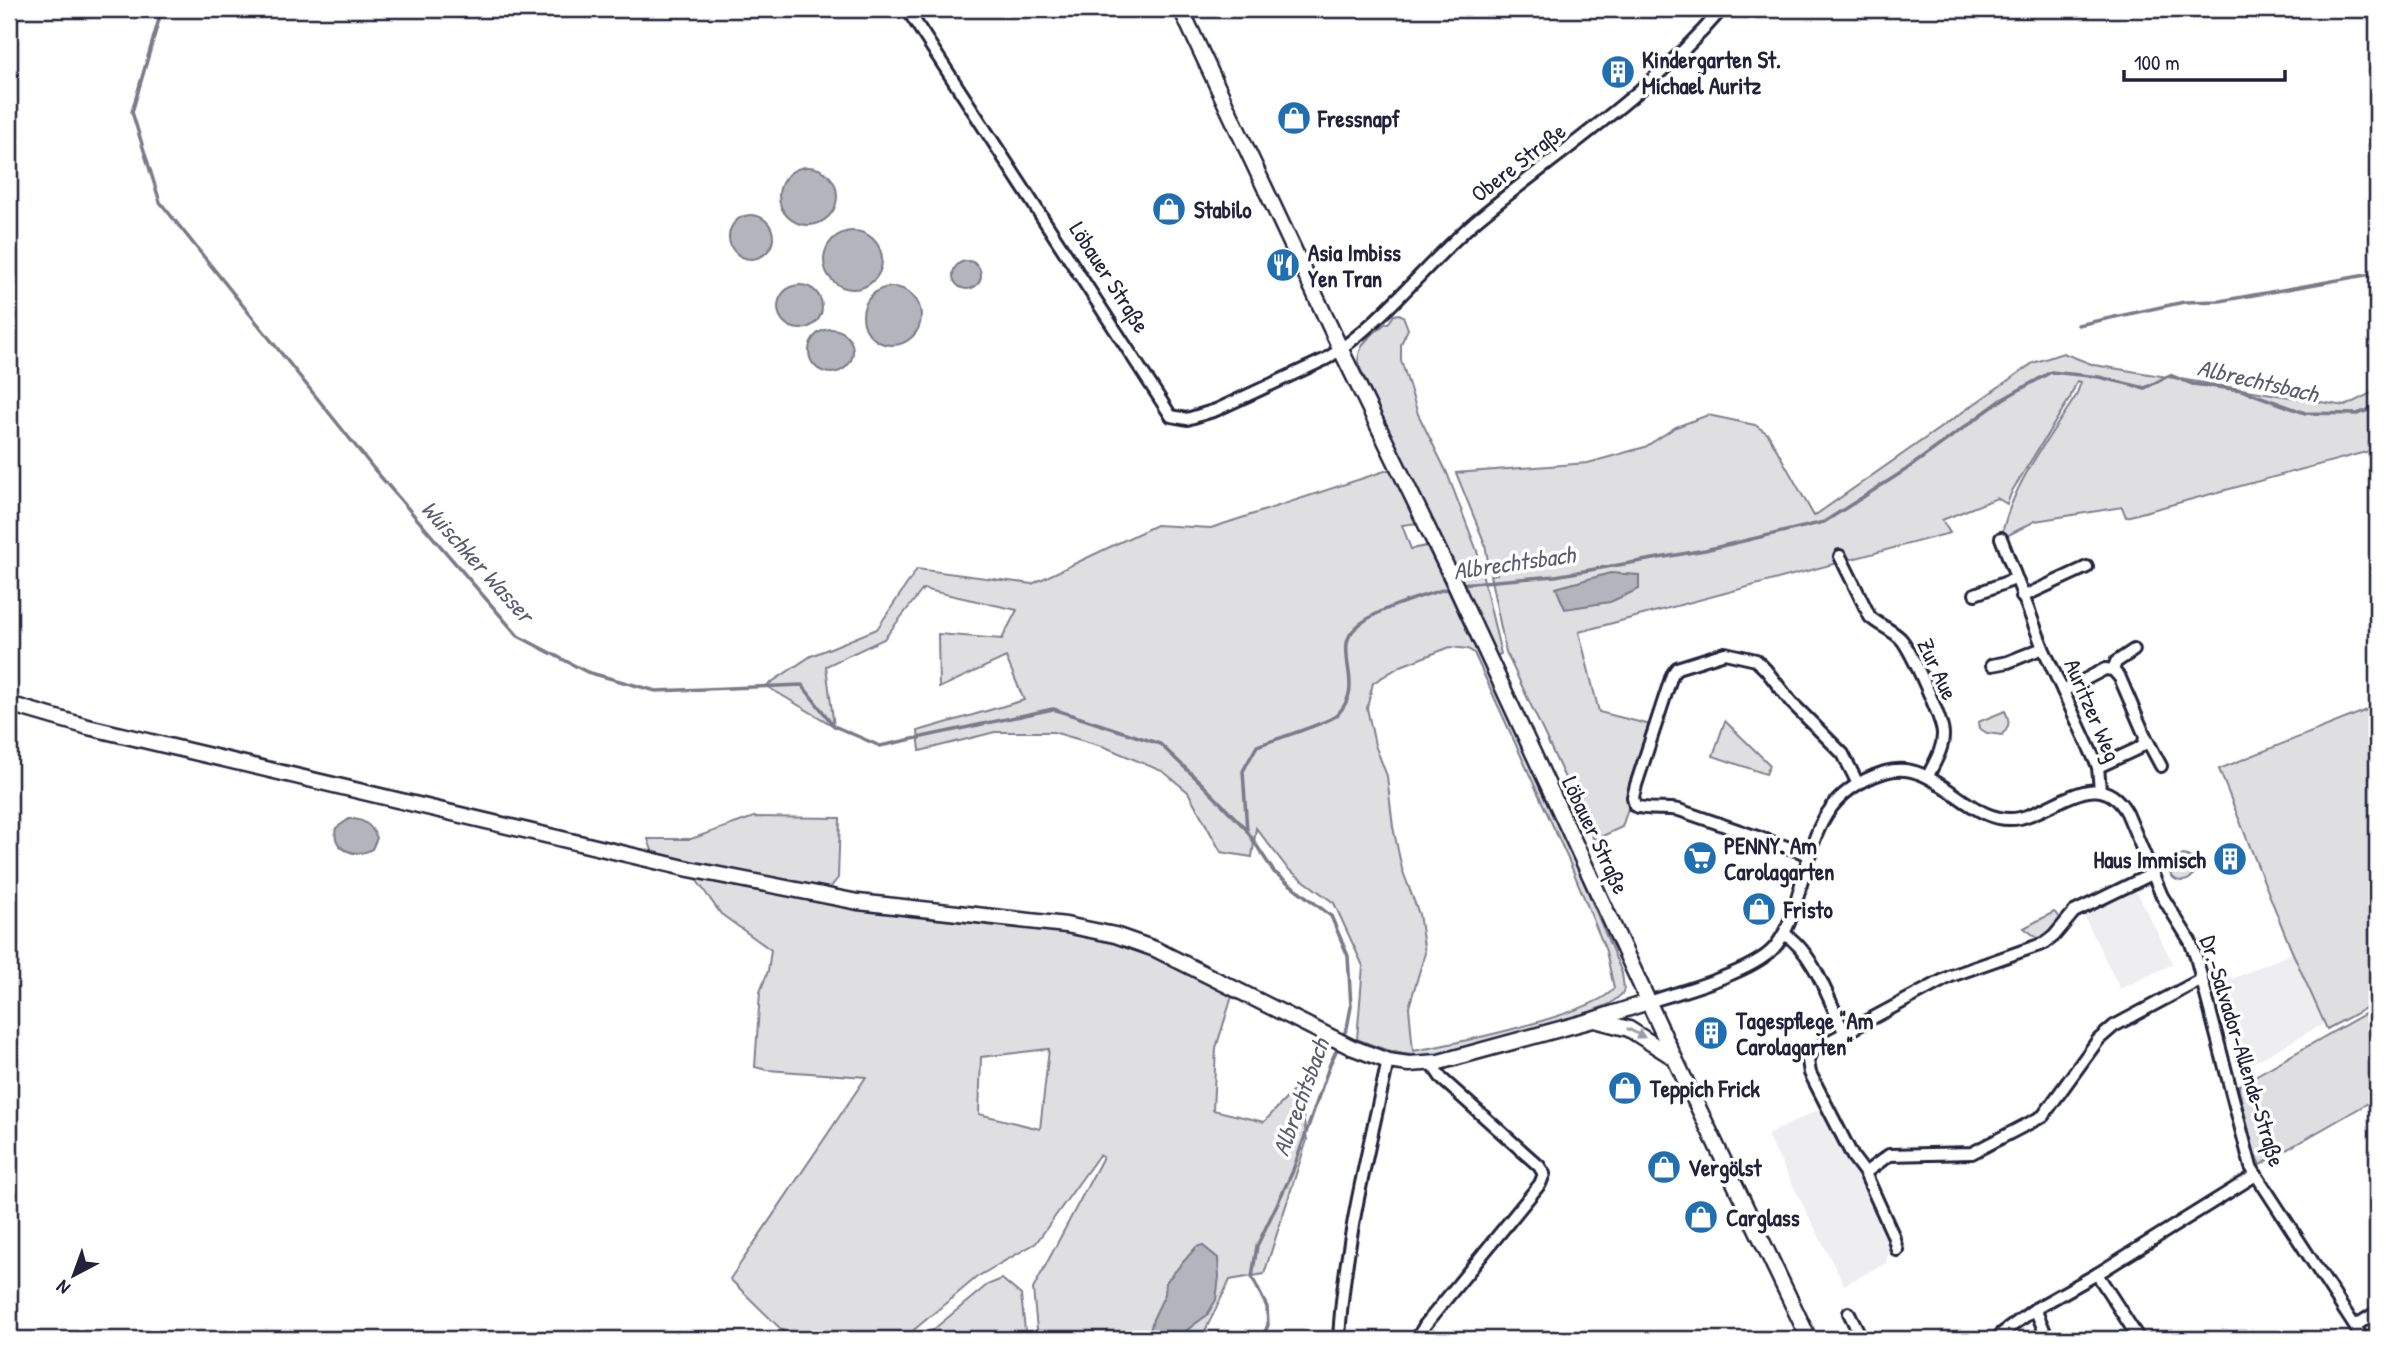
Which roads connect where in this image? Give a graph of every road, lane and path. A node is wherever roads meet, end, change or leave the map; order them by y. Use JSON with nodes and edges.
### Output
{"nodes":[{"id":1,"x":907,"y":9,"type":"edge"},
{"id":2,"x":1181,"y":9,"type":"edge"},
{"id":3,"x":1721,"y":9,"type":"edge"},
{"id":4,"x":1341,"y":350,"type":"junction"},
{"id":5,"x":2000,"y":538,"type":"dead end"},
{"id":6,"x":1840,"y":556,"type":"dead end"},
{"id":7,"x":2087,"y":567,"type":"dead end"},
{"id":8,"x":2015,"y":579,"type":"junction"},
{"id":9,"x":1975,"y":594,"type":"dead end"},
{"id":10,"x":2022,"y":597,"type":"junction"},
{"id":11,"x":2043,"y":648,"type":"junction"},
{"id":12,"x":2134,"y":650,"type":"dead end"},
{"id":13,"x":1992,"y":665,"type":"dead end"},
{"id":14,"x":2113,"y":670,"type":"junction"},
{"id":15,"x":2063,"y":691,"type":"junction"},
{"id":16,"x":9,"y":704,"type":"edge"},
{"id":17,"x":2145,"y":736,"type":"junction"},
{"id":18,"x":2161,"y":766,"type":"dead end"},
{"id":19,"x":2098,"y":767,"type":"junction"},
{"id":20,"x":1928,"y":776,"type":"junction"},
{"id":21,"x":1858,"y":784,"type":"junction"},
{"id":22,"x":2099,"y":790,"type":"junction"},
{"id":23,"x":1810,"y":855,"type":"junction"},
{"id":24,"x":2152,"y":874,"type":"junction"},
{"id":25,"x":1784,"y":934,"type":"junction"},
{"id":26,"x":2202,"y":979,"type":"junction"},
{"id":27,"x":1648,"y":1002,"type":"junction"},
{"id":28,"x":1593,"y":1020,"type":"junction"},
{"id":29,"x":1844,"y":1032,"type":"junction"},
{"id":30,"x":1674,"y":1057,"type":"junction"},
{"id":31,"x":1388,"y":1061,"type":"junction"},
{"id":32,"x":1431,"y":1063,"type":"junction"},
{"id":33,"x":1865,"y":1173,"type":"junction"},
{"id":34,"x":2256,"y":1175,"type":"junction"},
{"id":35,"x":1897,"y":1250,"type":"dead end"},
{"id":36,"x":2097,"y":1274,"type":"junction"},
{"id":37,"x":2035,"y":1309,"type":"junction"},
{"id":38,"x":2377,"y":1312,"type":"edge"},
{"id":39,"x":1849,"y":1313,"type":"dead end"},
{"id":40,"x":2355,"y":1326,"type":"junction"},
{"id":41,"x":2002,"y":1337,"type":"edge"},
{"id":42,"x":1339,"y":1339,"type":"edge"},
{"id":43,"x":1417,"y":1339,"type":"edge"},
{"id":44,"x":1809,"y":1339,"type":"edge"},
{"id":45,"x":1862,"y":1339,"type":"edge"},
{"id":46,"x":2048,"y":1339,"type":"edge"},
{"id":47,"x":2139,"y":1339,"type":"edge"},
{"id":48,"x":2363,"y":1339,"type":"edge"}],
"edges":[{"from":1,"to":4,"type":"street","name":"Löbauer Straße"},
{"from":2,"to":4,"type":"main road","name":"Löbauer Straße"},
{"from":3,"to":4,"type":"street","name":"Obere Straße"},
{"from":4,"to":27,"type":"main road","name":"Löbauer Straße"},
{"from":5,"to":8,"type":"street","name":"Auritzer Weg"},
{"from":6,"to":20,"type":"street","name":"Zur Aue"},
{"from":7,"to":10,"type":"street"},
{"from":8,"to":9,"type":"street"},
{"from":8,"to":10,"type":"street","name":"Auritzer Weg"},
{"from":10,"to":11,"type":"street","name":"Auritzer Weg"},
{"from":11,"to":13,"type":"street","name":"Auritzer Weg"},
{"from":11,"to":15,"type":"street","name":"Auritzer Weg"},
{"from":12,"to":14,"type":"street"},
{"from":14,"to":15,"type":"street"},
{"from":14,"to":17,"type":"street"},
{"from":15,"to":19,"type":"street","name":"Auritzer Weg"},
{"from":16,"to":31,"type":"main road"},
{"from":17,"to":18,"type":"street"},
{"from":17,"to":19,"type":"street"},
{"from":19,"to":22,"type":"street","name":"Auritzer Weg"},
{"from":20,"to":21,"type":"street"},
{"from":20,"to":22,"type":"street"},
{"from":21,"to":23,"type":"street"},
{"from":21,"to":23,"type":"street"},
{"from":22,"to":24,"type":"street","name":"Dr.-Salvador-Allende-Straße"},
{"from":23,"to":25,"type":"street"},
{"from":24,"to":26,"type":"street","name":"Dr.-Salvador-Allende-Straße"},
{"from":24,"to":29,"type":"street"},
{"from":25,"to":27,"type":"street"},
{"from":25,"to":29,"type":"street"},
{"from":26,"to":33,"type":"street"},
{"from":26,"to":34,"type":"street","name":"Dr.-Salvador-Allende-Straße"},
{"from":27,"to":28,"type":"main road"},
{"from":27,"to":30,"type":"main road","name":"Löbauer Straße"},
{"from":28,"to":30,"type":"main road","one_way":true},
{"from":28,"to":32,"type":"main road"},
{"from":29,"to":33,"type":"street"},
{"from":30,"to":44,"type":"main road","name":"Löbauer Straße"},
{"from":31,"to":32,"type":"main road"},
{"from":31,"to":42,"type":"street"},
{"from":32,"to":43,"type":"street"},
{"from":33,"to":35,"type":"street"},
{"from":34,"to":36,"type":"street"},
{"from":34,"to":40,"type":"street","name":"Dr.-Salvador-Allende-Straße"},
{"from":36,"to":37,"type":"street"},
{"from":36,"to":47,"type":"street"},
{"from":37,"to":41,"type":"street"},
{"from":37,"to":46,"type":"street"},
{"from":38,"to":40,"type":"street"},
{"from":39,"to":45,"type":"street"},
{"from":40,"to":48,"type":"street","name":"Dr.-Salvador-Allende-Straße"}]}
